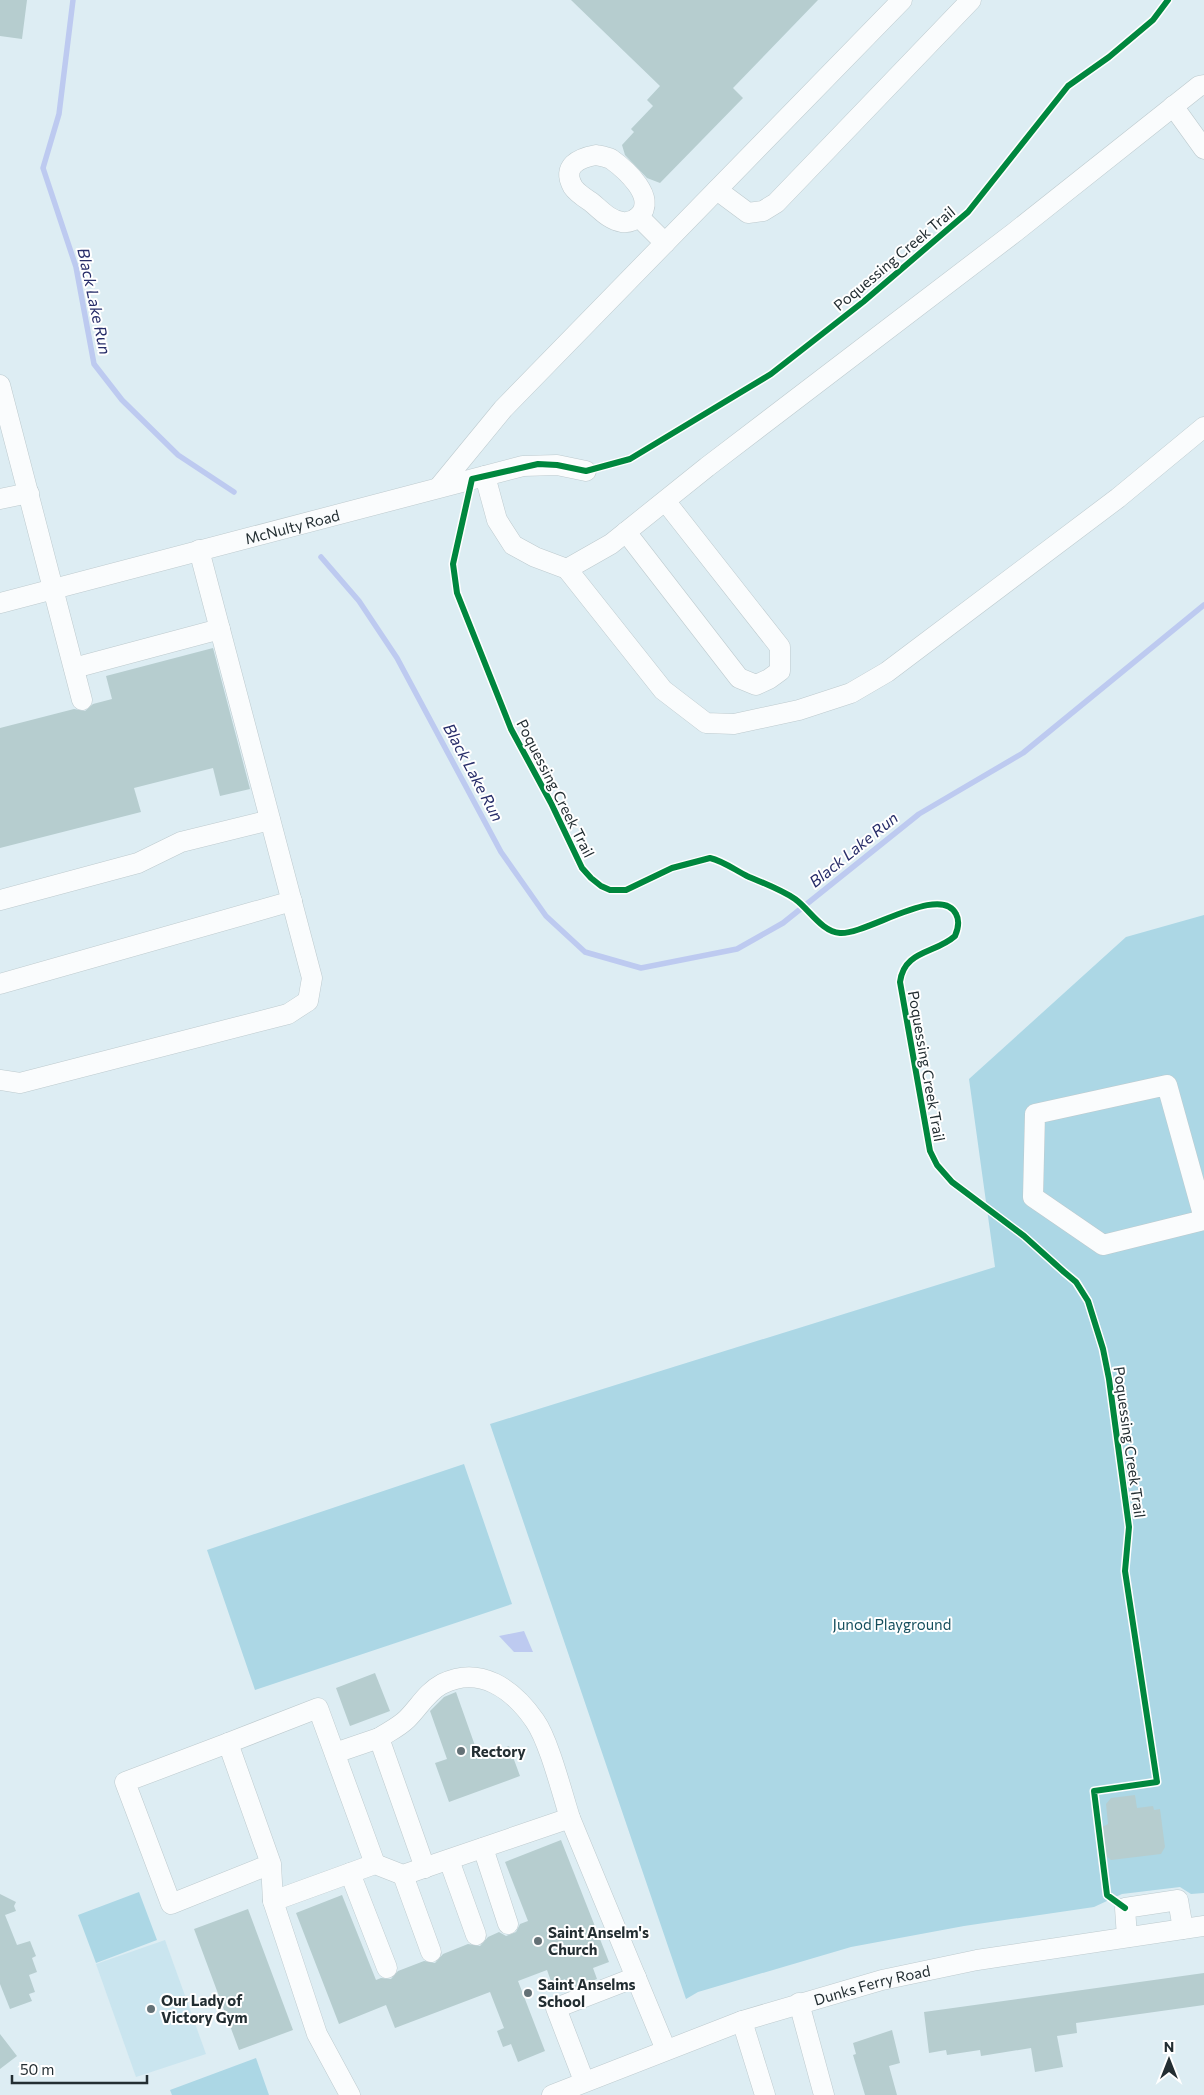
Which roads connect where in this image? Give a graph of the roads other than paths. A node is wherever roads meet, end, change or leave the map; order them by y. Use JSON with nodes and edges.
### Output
{"nodes":[{"id":1,"x":902,"y":0,"type":"edge"},
{"id":2,"x":972,"y":0,"type":"edge"},
{"id":3,"x":1204,"y":85,"type":"edge"},
{"id":4,"x":1173,"y":106,"type":"junction"},
{"id":5,"x":1204,"y":149,"type":"edge"},
{"id":6,"x":717,"y":190,"type":"junction"},
{"id":7,"x":639,"y":216,"type":"dead end"},
{"id":8,"x":665,"y":243,"type":"junction"},
{"id":9,"x":0,"y":385,"type":"edge"},
{"id":10,"x":1204,"y":427,"type":"edge"},
{"id":11,"x":586,"y":471,"type":"dead end"},
{"id":12,"x":485,"y":476,"type":"junction"},
{"id":13,"x":439,"y":487,"type":"junction"},
{"id":14,"x":29,"y":492,"type":"junction"},
{"id":15,"x":0,"y":499,"type":"edge"},
{"id":16,"x":666,"y":502,"type":"junction"},
{"id":17,"x":626,"y":532,"type":"junction"},
{"id":18,"x":199,"y":550,"type":"junction"},
{"id":19,"x":567,"y":569,"type":"junction"},
{"id":20,"x":54,"y":587,"type":"junction"},
{"id":21,"x":0,"y":603,"type":"edge"},
{"id":22,"x":220,"y":629,"type":"junction"},
{"id":23,"x":74,"y":668,"type":"junction"},
{"id":24,"x":82,"y":700,"type":"dead end"},
{"id":25,"x":270,"y":820,"type":"junction"},
{"id":26,"x":0,"y":900,"type":"edge"},
{"id":27,"x":292,"y":901,"type":"junction"},
{"id":28,"x":0,"y":984,"type":"edge"},
{"id":29,"x":0,"y":1080,"type":"edge"},
{"id":30,"x":1204,"y":1219,"type":"edge"},
{"id":31,"x":378,"y":1738,"type":"junction"},
{"id":32,"x":228,"y":1743,"type":"junction"},
{"id":33,"x":335,"y":1753,"type":"junction"},
{"id":34,"x":570,"y":1818,"type":"junction"},
{"id":35,"x":483,"y":1848,"type":"junction"},
{"id":36,"x":448,"y":1860,"type":"junction"},
{"id":37,"x":271,"y":1864,"type":"junction"},
{"id":38,"x":375,"y":1864,"type":"junction"},
{"id":39,"x":425,"y":1868,"type":"junction"},
{"id":40,"x":350,"y":1873,"type":"junction"},
{"id":41,"x":403,"y":1875,"type":"junction"},
{"id":42,"x":273,"y":1901,"type":"junction"},
{"id":43,"x":508,"y":1924,"type":"dead end"},
{"id":44,"x":1204,"y":1926,"type":"edge"},
{"id":45,"x":1183,"y":1929,"type":"junction"},
{"id":46,"x":476,"y":1934,"type":"dead end"},
{"id":47,"x":1127,"y":1937,"type":"junction"},
{"id":48,"x":432,"y":1952,"type":"dead end"},
{"id":49,"x":387,"y":1968,"type":"dead end"},
{"id":50,"x":636,"y":1977,"type":"junction"},
{"id":51,"x":799,"y":2003,"type":"junction"},
{"id":52,"x":742,"y":2021,"type":"junction"},
{"id":53,"x":666,"y":2050,"type":"junction"},
{"id":54,"x":584,"y":2081,"type":"junction"},
{"id":55,"x":350,"y":2095,"type":"edge"},
{"id":56,"x":552,"y":2095,"type":"edge"},
{"id":57,"x":765,"y":2095,"type":"edge"},
{"id":58,"x":824,"y":2095,"type":"edge"}],
"edges":[{"from":1,"to":6,"type":"street"},
{"from":2,"to":6,"type":"street"},
{"from":3,"to":4,"type":"street"},
{"from":4,"to":5,"type":"street"},
{"from":4,"to":16,"type":"street"},
{"from":6,"to":8,"type":"street"},
{"from":7,"to":8,"type":"street"},
{"from":8,"to":13,"type":"street"},
{"from":9,"to":14,"type":"street"},
{"from":10,"to":19,"type":"street"},
{"from":11,"to":12,"type":"street","name":"McNulty Road"},
{"from":12,"to":13,"type":"street","name":"McNulty Road"},
{"from":12,"to":19,"type":"street"},
{"from":13,"to":18,"type":"street","name":"McNulty Road"},
{"from":14,"to":15,"type":"street"},
{"from":14,"to":20,"type":"street"},
{"from":16,"to":17,"type":"street"},
{"from":16,"to":17,"type":"street"},
{"from":17,"to":19,"type":"street"},
{"from":18,"to":20,"type":"street","name":"McNulty Road"},
{"from":18,"to":22,"type":"street"},
{"from":20,"to":21,"type":"street","name":"McNulty Road"},
{"from":20,"to":23,"type":"street"},
{"from":22,"to":23,"type":"street"},
{"from":22,"to":25,"type":"street"},
{"from":23,"to":24,"type":"street"},
{"from":25,"to":26,"type":"street"},
{"from":25,"to":27,"type":"street"},
{"from":27,"to":28,"type":"street"},
{"from":27,"to":29,"type":"street"},
{"from":30,"to":30,"type":"street"},
{"from":31,"to":33,"type":"street"},
{"from":31,"to":34,"type":"street"},
{"from":31,"to":39,"type":"street"},
{"from":32,"to":33,"type":"street"},
{"from":32,"to":37,"type":"street"},
{"from":32,"to":37,"type":"street"},
{"from":33,"to":38,"type":"street"},
{"from":34,"to":35,"type":"street"},
{"from":34,"to":50,"type":"street"},
{"from":35,"to":36,"type":"street"},
{"from":35,"to":43,"type":"street"},
{"from":36,"to":39,"type":"street"},
{"from":36,"to":46,"type":"street"},
{"from":37,"to":42,"type":"street"},
{"from":38,"to":40,"type":"street"},
{"from":38,"to":41,"type":"street"},
{"from":39,"to":41,"type":"street"},
{"from":40,"to":42,"type":"street"},
{"from":40,"to":49,"type":"street"},
{"from":41,"to":48,"type":"street"},
{"from":42,"to":55,"type":"street"},
{"from":44,"to":45,"type":"street","name":"Dunks Ferry Road"},
{"from":45,"to":47,"type":"street","name":"Dunks Ferry Road"},
{"from":45,"to":47,"type":"street"},
{"from":47,"to":51,"type":"street","name":"Dunks Ferry Road"},
{"from":50,"to":53,"type":"street"},
{"from":50,"to":54,"type":"street"},
{"from":51,"to":52,"type":"street","name":"Dunks Ferry Road"},
{"from":51,"to":58,"type":"street"},
{"from":52,"to":53,"type":"street","name":"Dunks Ferry Road"},
{"from":52,"to":57,"type":"street"},
{"from":53,"to":54,"type":"street","name":"Dunks Ferry Road"},
{"from":54,"to":56,"type":"street","name":"Dunks Ferry Road"}]}
